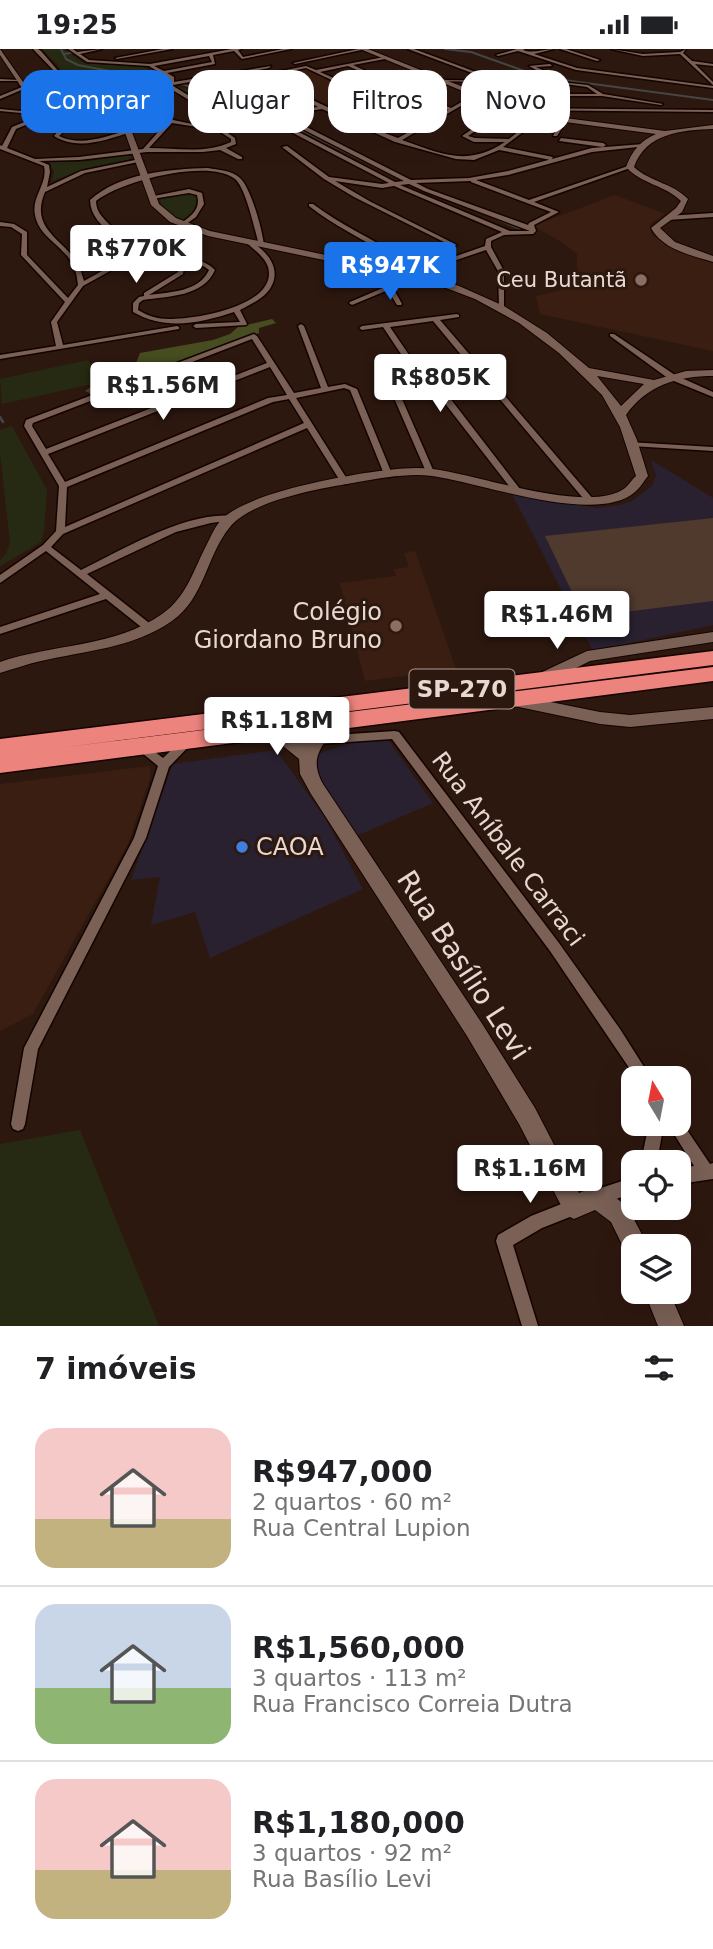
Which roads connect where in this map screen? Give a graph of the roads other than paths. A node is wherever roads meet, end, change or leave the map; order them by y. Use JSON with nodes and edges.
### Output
{"nodes":[{"id":1,"x":35,"y":49,"type":"edge"},
{"id":2,"x":100,"y":49,"type":"edge"},
{"id":3,"x":170,"y":49,"type":"edge"},
{"id":4,"x":237,"y":49,"type":"edge"},
{"id":5,"x":289,"y":49,"type":"edge"},
{"id":6,"x":364,"y":49,"type":"edge"},
{"id":7,"x":410,"y":49,"type":"edge"},
{"id":8,"x":552,"y":49,"type":"edge"},
{"id":9,"x":562,"y":49,"type":"edge"},
{"id":10,"x":613,"y":49,"type":"edge"},
{"id":11,"x":521,"y":50,"type":"edge"},
{"id":12,"x":683,"y":51,"type":"edge"},
{"id":13,"x":74,"y":52,"type":"edge"},
{"id":14,"x":210,"y":54,"type":"junction"},
{"id":15,"x":530,"y":54,"type":"junction"},
{"id":16,"x":498,"y":55,"type":"dead end"},
{"id":17,"x":3,"y":58,"type":"edge"},
{"id":18,"x":384,"y":58,"type":"junction"},
{"id":19,"x":598,"y":60,"type":"dead end"},
{"id":20,"x":97,"y":62,"type":"junction"},
{"id":21,"x":690,"y":62,"type":"junction"},
{"id":22,"x":560,"y":64,"type":"junction"},
{"id":23,"x":150,"y":65,"type":"junction"},
{"id":24,"x":349,"y":65,"type":"junction"},
{"id":25,"x":713,"y":65,"type":"edge"},
{"id":26,"x":56,"y":70,"type":"edge"},
{"id":27,"x":158,"y":70,"type":"edge"},
{"id":28,"x":361,"y":70,"type":"edge"},
{"id":29,"x":412,"y":70,"type":"edge"},
{"id":30,"x":468,"y":70,"type":"edge"},
{"id":31,"x":539,"y":70,"type":"edge"},
{"id":32,"x":174,"y":71,"type":"edge"},
{"id":33,"x":316,"y":71,"type":"junction"},
{"id":34,"x":328,"y":77,"type":"edge"},
{"id":35,"x":1,"y":80,"type":"edge"},
{"id":36,"x":174,"y":83,"type":"edge"},
{"id":37,"x":21,"y":84,"type":"junction"},
{"id":38,"x":570,"y":84,"type":"edge"},
{"id":39,"x":713,"y":85,"type":"edge"},
{"id":40,"x":570,"y":95,"type":"edge"},
{"id":41,"x":603,"y":95,"type":"junction"},
{"id":42,"x":0,"y":98,"type":"edge"},
{"id":43,"x":461,"y":104,"type":"edge"},
{"id":44,"x":324,"y":107,"type":"junction"},
{"id":45,"x":447,"y":108,"type":"edge"},
{"id":46,"x":314,"y":109,"type":"edge"},
{"id":47,"x":328,"y":109,"type":"edge"},
{"id":48,"x":570,"y":109,"type":"edge"},
{"id":49,"x":0,"y":110,"type":"edge"},
{"id":50,"x":451,"y":110,"type":"junction"},
{"id":51,"x":693,"y":110,"type":"junction"},
{"id":52,"x":9,"y":112,"type":"junction"},
{"id":53,"x":447,"y":112,"type":"edge"},
{"id":54,"x":713,"y":112,"type":"edge"},
{"id":55,"x":21,"y":113,"type":"edge"},
{"id":56,"x":21,"y":120,"type":"edge"},
{"id":57,"x":570,"y":121,"type":"edge"},
{"id":58,"x":21,"y":125,"type":"edge"},
{"id":59,"x":713,"y":127,"type":"edge"},
{"id":60,"x":641,"y":129,"type":"junction"},
{"id":61,"x":692,"y":129,"type":"junction"},
{"id":62,"x":59,"y":133,"type":"edge"},
{"id":63,"x":121,"y":133,"type":"edge"},
{"id":64,"x":130,"y":133,"type":"edge"},
{"id":65,"x":161,"y":133,"type":"edge"},
{"id":66,"x":225,"y":133,"type":"edge"},
{"id":67,"x":298,"y":133,"type":"edge"},
{"id":68,"x":314,"y":133,"type":"edge"},
{"id":69,"x":380,"y":133,"type":"edge"},
{"id":70,"x":411,"y":133,"type":"edge"},
{"id":71,"x":469,"y":133,"type":"edge"},
{"id":72,"x":518,"y":133,"type":"edge"},
{"id":73,"x":560,"y":133,"type":"edge"},
{"id":74,"x":664,"y":133,"type":"junction"},
{"id":75,"x":713,"y":133,"type":"edge"},
{"id":76,"x":154,"y":140,"type":"junction"},
{"id":77,"x":508,"y":140,"type":"junction"},
{"id":78,"x":397,"y":141,"type":"junction"},
{"id":79,"x":644,"y":146,"type":"junction"},
{"id":80,"x":2,"y":147,"type":"edge"},
{"id":81,"x":285,"y":147,"type":"dead end"},
{"id":82,"x":618,"y":147,"type":"junction"},
{"id":83,"x":221,"y":148,"type":"junction"},
{"id":84,"x":498,"y":148,"type":"junction"},
{"id":85,"x":139,"y":152,"type":"junction"},
{"id":86,"x":240,"y":157,"type":"dead end"},
{"id":87,"x":553,"y":158,"type":"junction"},
{"id":88,"x":37,"y":159,"type":"junction"},
{"id":89,"x":630,"y":167,"type":"junction"},
{"id":90,"x":326,"y":179,"type":"junction"},
{"id":91,"x":147,"y":180,"type":"junction"},
{"id":92,"x":469,"y":180,"type":"junction"},
{"id":93,"x":411,"y":181,"type":"junction"},
{"id":94,"x":397,"y":185,"type":"junction"},
{"id":95,"x":45,"y":190,"type":"junction"},
{"id":96,"x":152,"y":197,"type":"junction"},
{"id":97,"x":531,"y":201,"type":"junction"},
{"id":98,"x":311,"y":205,"type":"dead end"},
{"id":99,"x":713,"y":215,"type":"edge"},
{"id":100,"x":667,"y":218,"type":"junction"},
{"id":101,"x":0,"y":224,"type":"edge"},
{"id":102,"x":182,"y":225,"type":"junction"},
{"id":103,"x":533,"y":229,"type":"junction"},
{"id":104,"x":508,"y":232,"type":"junction"},
{"id":105,"x":250,"y":243,"type":"junction"},
{"id":106,"x":454,"y":245,"type":"dead end"},
{"id":107,"x":266,"y":246,"type":"junction"},
{"id":108,"x":488,"y":247,"type":"junction"},
{"id":109,"x":75,"y":259,"type":"junction"},
{"id":110,"x":182,"y":259,"type":"junction"},
{"id":111,"x":267,"y":259,"type":"junction"},
{"id":112,"x":713,"y":260,"type":"edge"},
{"id":113,"x":417,"y":273,"type":"junction"},
{"id":114,"x":81,"y":285,"type":"junction"},
{"id":115,"x":390,"y":288,"type":"junction"},
{"id":116,"x":141,"y":298,"type":"junction"},
{"id":117,"x":69,"y":302,"type":"junction"},
{"id":118,"x":352,"y":303,"type":"dead end"},
{"id":119,"x":400,"y":304,"type":"dead end"},
{"id":120,"x":502,"y":307,"type":"junction"},
{"id":121,"x":236,"y":309,"type":"junction"},
{"id":122,"x":457,"y":316,"type":"dead end"},
{"id":123,"x":435,"y":319,"type":"junction"},
{"id":124,"x":385,"y":325,"type":"junction"},
{"id":125,"x":301,"y":326,"type":"dead end"},
{"id":126,"x":362,"y":328,"type":"dead end"},
{"id":127,"x":612,"y":335,"type":"dead end"},
{"id":128,"x":60,"y":347,"type":"junction"},
{"id":129,"x":0,"y":357,"type":"edge"},
{"id":130,"x":471,"y":363,"type":"junction"},
{"id":131,"x":272,"y":364,"type":"junction"},
{"id":132,"x":583,"y":370,"type":"junction"},
{"id":133,"x":418,"y":373,"type":"junction"},
{"id":134,"x":713,"y":373,"type":"edge"},
{"id":135,"x":605,"y":375,"type":"junction"},
{"id":136,"x":672,"y":377,"type":"junction"},
{"id":137,"x":593,"y":378,"type":"junction"},
{"id":138,"x":655,"y":383,"type":"junction"},
{"id":139,"x":325,"y":389,"type":"junction"},
{"id":140,"x":291,"y":395,"type":"junction"},
{"id":141,"x":713,"y":395,"type":"edge"},
{"id":142,"x":620,"y":415,"type":"junction"},
{"id":143,"x":309,"y":424,"type":"junction"},
{"id":144,"x":631,"y":444,"type":"junction"},
{"id":145,"x":713,"y":450,"type":"edge"},
{"id":146,"x":44,"y":453,"type":"junction"},
{"id":147,"x":430,"y":472,"type":"junction"},
{"id":148,"x":387,"y":474,"type":"junction"},
{"id":149,"x":345,"y":482,"type":"junction"},
{"id":150,"x":63,"y":486,"type":"junction"},
{"id":151,"x":516,"y":489,"type":"junction"},
{"id":152,"x":591,"y":502,"type":"junction"},
{"id":153,"x":230,"y":518,"type":"junction"},
{"id":154,"x":60,"y":532,"type":"junction"},
{"id":155,"x":46,"y":547,"type":"junction"},
{"id":156,"x":82,"y":573,"type":"junction"},
{"id":157,"x":0,"y":580,"type":"edge"},
{"id":158,"x":108,"y":595,"type":"junction"},
{"id":159,"x":149,"y":628,"type":"junction"},
{"id":160,"x":0,"y":631,"type":"edge"},
{"id":161,"x":713,"y":637,"type":"edge"},
{"id":162,"x":713,"y":658,"type":"edge"},
{"id":163,"x":0,"y":668,"type":"edge"},
{"id":164,"x":713,"y":674,"type":"edge"},
{"id":165,"x":542,"y":679,"type":"junction"},
{"id":166,"x":509,"y":700,"type":"junction"},
{"id":167,"x":713,"y":713,"type":"edge"},
{"id":168,"x":262,"y":733,"type":"junction"},
{"id":169,"x":317,"y":740,"type":"junction"},
{"id":170,"x":188,"y":741,"type":"junction"},
{"id":171,"x":0,"y":747,"type":"edge"},
{"id":172,"x":142,"y":748,"type":"junction"},
{"id":173,"x":0,"y":764,"type":"edge"},
{"id":174,"x":164,"y":765,"type":"junction"},
{"id":175,"x":636,"y":1066,"type":"edge"},
{"id":176,"x":18,"y":1124,"type":"dead end"},
{"id":177,"x":684,"y":1136,"type":"edge"},
{"id":178,"x":710,"y":1172,"type":"edge"},
{"id":179,"x":691,"y":1174,"type":"edge"},
{"id":180,"x":621,"y":1189,"type":"edge"},
{"id":181,"x":598,"y":1197,"type":"junction"},
{"id":182,"x":574,"y":1207,"type":"junction"},
{"id":183,"x":629,"y":1234,"type":"edge"},
{"id":184,"x":662,"y":1304,"type":"edge"},
{"id":185,"x":530,"y":1326,"type":"edge"},
{"id":186,"x":671,"y":1326,"type":"edge"}],
"edges":[{"from":1,"to":26,"type":"street"},
{"from":2,"to":13,"type":"street"},
{"from":3,"to":20,"type":"street"},
{"from":4,"to":5,"type":"street"},
{"from":4,"to":14,"type":"street"},
{"from":6,"to":18,"type":"main road"},
{"from":6,"to":36,"type":"street"},
{"from":7,"to":30,"type":"street"},
{"from":8,"to":15,"type":"street"},
{"from":9,"to":19,"type":"street"},
{"from":10,"to":12,"type":"street"},
{"from":11,"to":15,"type":"street"},
{"from":11,"to":16,"type":"street"},
{"from":12,"to":21,"type":"street"},
{"from":13,"to":20,"type":"street"},
{"from":14,"to":23,"type":"street"},
{"from":14,"to":32,"type":"street"},
{"from":15,"to":22,"type":"street"},
{"from":17,"to":37,"type":"main road"},
{"from":18,"to":24,"type":"street"},
{"from":18,"to":29,"type":"main road"},
{"from":20,"to":23,"type":"street"},
{"from":21,"to":25,"type":"street"},
{"from":21,"to":39,"type":"street"},
{"from":22,"to":31,"type":"street"},
{"from":22,"to":39,"type":"street"},
{"from":23,"to":27,"type":"street"},
{"from":24,"to":28,"type":"street"},
{"from":24,"to":33,"type":"street"},
{"from":33,"to":34,"type":"street"},
{"from":33,"to":44,"type":"street"},
{"from":35,"to":37,"type":"street"},
{"from":37,"to":42,"type":"street"},
{"from":38,"to":41,"type":"street"},
{"from":40,"to":41,"type":"street"},
{"from":41,"to":51,"type":"street"},
{"from":43,"to":50,"type":"street"},
{"from":44,"to":46,"type":"street"},
{"from":44,"to":47,"type":"street"},
{"from":45,"to":50,"type":"street"},
{"from":48,"to":51,"type":"street"},
{"from":49,"to":52,"type":"street"},
{"from":50,"to":53,"type":"street"},
{"from":51,"to":54,"type":"street"},
{"from":52,"to":55,"type":"street"},
{"from":52,"to":56,"type":"street"},
{"from":57,"to":60,"type":"main road"},
{"from":58,"to":80,"type":"street"},
{"from":59,"to":61,"type":"main road"},
{"from":60,"to":61,"type":"main road"},
{"from":60,"to":74,"type":"main road"},
{"from":61,"to":74,"type":"main road"},
{"from":61,"to":75,"type":"main road"},
{"from":62,"to":63,"type":"street"},
{"from":64,"to":85,"type":"main road"},
{"from":65,"to":76,"type":"street"},
{"from":66,"to":83,"type":"street"},
{"from":67,"to":94,"type":"street"},
{"from":68,"to":93,"type":"street"},
{"from":69,"to":78,"type":"street"},
{"from":70,"to":78,"type":"street"},
{"from":71,"to":77,"type":"street"},
{"from":72,"to":77,"type":"street"},
{"from":73,"to":82,"type":"street"},
{"from":74,"to":79,"type":"main road"},
{"from":76,"to":85,"type":"street"},
{"from":76,"to":85,"type":"street"},
{"from":77,"to":84,"type":"street"},
{"from":78,"to":84,"type":"street"},
{"from":79,"to":82,"type":"street"},
{"from":79,"to":89,"type":"main road"},
{"from":80,"to":88,"type":"street"},
{"from":81,"to":90,"type":"street"},
{"from":82,"to":87,"type":"street"},
{"from":83,"to":85,"type":"street"},
{"from":83,"to":86,"type":"street"},
{"from":84,"to":87,"type":"street"},
{"from":85,"to":88,"type":"street"},
{"from":85,"to":91,"type":"main road"},
{"from":85,"to":95,"type":"street"},
{"from":87,"to":92,"type":"street"},
{"from":88,"to":95,"type":"street"},
{"from":89,"to":97,"type":"street"},
{"from":89,"to":100,"type":"main road"},
{"from":90,"to":94,"type":"street"},
{"from":90,"to":106,"type":"street"},
{"from":91,"to":96,"type":"main road"},
{"from":91,"to":107,"type":"street"},
{"from":91,"to":110,"type":"street"},
{"from":92,"to":93,"type":"street"},
{"from":92,"to":97,"type":"street"},
{"from":93,"to":94,"type":"street"},
{"from":93,"to":103,"type":"street"},
{"from":94,"to":104,"type":"street"},
{"from":95,"to":109,"type":"street"},
{"from":96,"to":102,"type":"main road"},
{"from":96,"to":102,"type":"street"},
{"from":97,"to":103,"type":"street"},
{"from":98,"to":113,"type":"street"},
{"from":99,"to":100,"type":"street"},
{"from":100,"to":112,"type":"main road"},
{"from":101,"to":117,"type":"street"},
{"from":102,"to":105,"type":"main road"},
{"from":103,"to":104,"type":"street"},
{"from":104,"to":108,"type":"street"},
{"from":105,"to":107,"type":"main road"},
{"from":105,"to":111,"type":"street"},
{"from":107,"to":111,"type":"street"},
{"from":107,"to":113,"type":"main road"},
{"from":108,"to":113,"type":"street"},
{"from":108,"to":120,"type":"street"},
{"from":109,"to":114,"type":"street"},
{"from":109,"to":114,"type":"street"},
{"from":110,"to":116,"type":"street"},
{"from":110,"to":116,"type":"street"},
{"from":111,"to":121,"type":"street"},
{"from":113,"to":115,"type":"street"},
{"from":113,"to":120,"type":"main road"},
{"from":114,"to":117,"type":"street"},
{"from":115,"to":118,"type":"street"},
{"from":115,"to":119,"type":"street"},
{"from":116,"to":121,"type":"street"},
{"from":117,"to":128,"type":"street"},
{"from":120,"to":132,"type":"main road"},
{"from":121,"to":128,"type":"street"},
{"from":122,"to":123,"type":"street"},
{"from":123,"to":124,"type":"street"},
{"from":123,"to":130,"type":"street"},
{"from":124,"to":126,"type":"street"},
{"from":124,"to":133,"type":"street"},
{"from":125,"to":139,"type":"street"},
{"from":127,"to":136,"type":"street"},
{"from":128,"to":129,"type":"street"},
{"from":130,"to":133,"type":"street"},
{"from":130,"to":152,"type":"street"},
{"from":131,"to":140,"type":"street"},
{"from":131,"to":146,"type":"street"},
{"from":131,"to":146,"type":"street"},
{"from":132,"to":135,"type":"main road"},
{"from":132,"to":137,"type":"main road"},
{"from":133,"to":147,"type":"street"},
{"from":133,"to":151,"type":"street"},
{"from":134,"to":136,"type":"main road"},
{"from":135,"to":137,"type":"main road"},
{"from":135,"to":138,"type":"main road"},
{"from":136,"to":138,"type":"main road"},
{"from":136,"to":141,"type":"street"},
{"from":137,"to":142,"type":"main road"},
{"from":138,"to":142,"type":"main road"},
{"from":139,"to":140,"type":"street"},
{"from":139,"to":148,"type":"street"},
{"from":140,"to":143,"type":"street"},
{"from":140,"to":150,"type":"street"},
{"from":142,"to":144,"type":"main road"},
{"from":143,"to":149,"type":"street"},
{"from":143,"to":154,"type":"street"},
{"from":144,"to":145,"type":"street"},
{"from":144,"to":152,"type":"main road"},
{"from":146,"to":150,"type":"street"},
{"from":147,"to":148,"type":"main road"},
{"from":147,"to":151,"type":"main road"},
{"from":148,"to":149,"type":"main road"},
{"from":149,"to":153,"type":"main road"},
{"from":150,"to":154,"type":"street"},
{"from":151,"to":152,"type":"main road"},
{"from":153,"to":156,"type":"street"},
{"from":153,"to":159,"type":"main road"},
{"from":154,"to":155,"type":"street"},
{"from":155,"to":156,"type":"street"},
{"from":155,"to":157,"type":"street"},
{"from":156,"to":158,"type":"street"},
{"from":158,"to":159,"type":"street"},
{"from":158,"to":160,"type":"street"},
{"from":159,"to":163,"type":"main road"},
{"from":161,"to":165,"type":"main road"},
{"from":162,"to":165,"type":"highway","number":"SP-270"},
{"from":164,"to":166,"type":"highway","number":"SP-270"},
{"from":165,"to":171,"type":"highway","number":"SP-270"},
{"from":166,"to":167,"type":"main road"},
{"from":166,"to":169,"type":"highway","number":"SP-270"},
{"from":168,"to":169,"type":"highway","number":"SP-270"},
{"from":168,"to":169,"type":"main road"},
{"from":168,"to":170,"type":"highway","number":"SP-270"},
{"from":169,"to":175,"type":"street","name":"Rua Aníbale Carraci"},
{"from":169,"to":182,"type":"main road","name":"Rua Basílio Levi"},
{"from":170,"to":172,"type":"highway","number":"SP-270"},
{"from":170,"to":174,"type":"street"},
{"from":172,"to":173,"type":"highway","number":"SP-270"},
{"from":172,"to":174,"type":"street"},
{"from":174,"to":176,"type":"street"},
{"from":177,"to":178,"type":"street"},
{"from":178,"to":179,"type":"street"},
{"from":180,"to":181,"type":"street"},
{"from":181,"to":182,"type":"main road"},
{"from":181,"to":183,"type":"main road"},
{"from":182,"to":185,"type":"street"},
{"from":184,"to":186,"type":"main road"}]}
